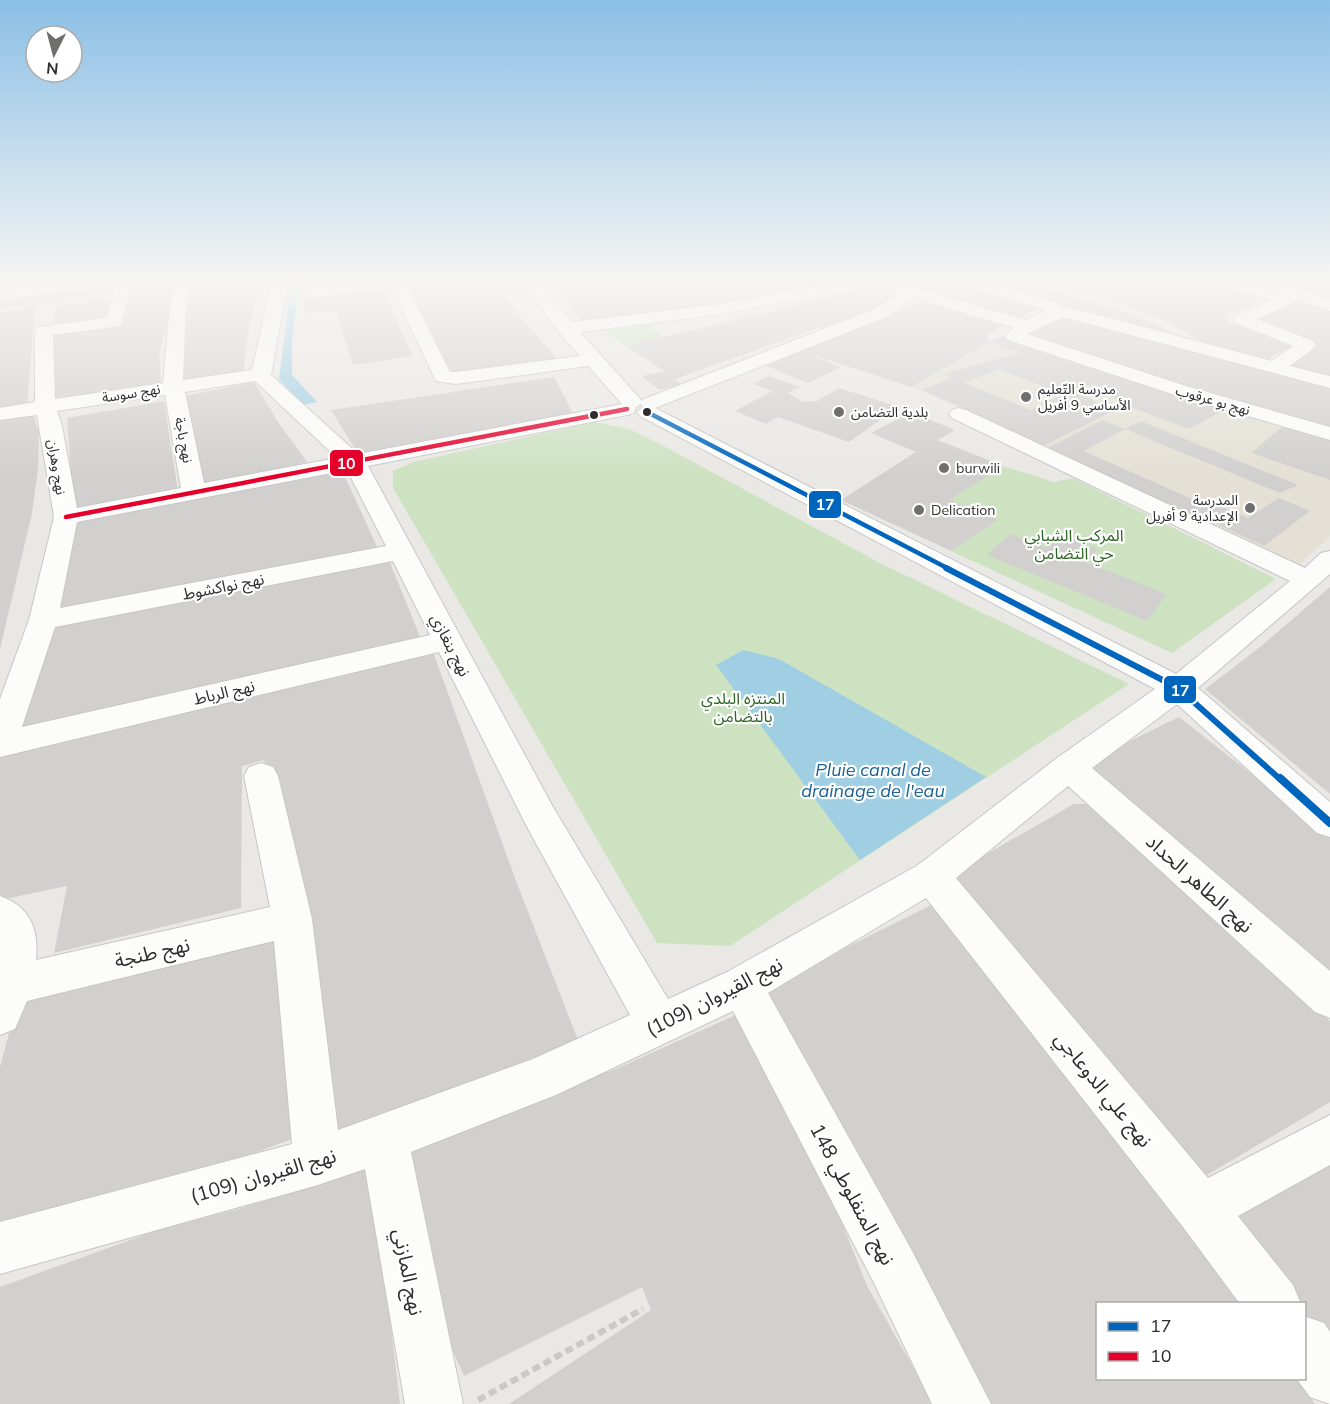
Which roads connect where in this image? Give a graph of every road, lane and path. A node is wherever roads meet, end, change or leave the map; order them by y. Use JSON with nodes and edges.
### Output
{"nodes":[{"id":1,"x":45,"y":345,"type":"edge"},
{"id":2,"x":176,"y":345,"type":"edge"},
{"id":3,"x":267,"y":345,"type":"edge"},
{"id":4,"x":427,"y":345,"type":"edge"},
{"id":5,"x":579,"y":345,"type":"edge"},
{"id":6,"x":799,"y":345,"type":"edge"},
{"id":7,"x":1040,"y":345,"type":"edge"},
{"id":8,"x":1185,"y":345,"type":"edge"},
{"id":9,"x":1201,"y":345,"type":"edge"},
{"id":10,"x":1306,"y":345,"type":"edge"},
{"id":11,"x":1212,"y":352,"type":"junction"},
{"id":12,"x":593,"y":360,"type":"junction"},
{"id":13,"x":1276,"y":367,"type":"junction"},
{"id":14,"x":261,"y":374,"type":"junction"},
{"id":15,"x":1330,"y":382,"type":"edge"},
{"id":16,"x":173,"y":387,"type":"junction"},
{"id":17,"x":45,"y":407,"type":"junction"},
{"id":18,"x":639,"y":407,"type":"junction"},
{"id":19,"x":0,"y":414,"type":"edge"},
{"id":20,"x":959,"y":414,"type":"dead end"},
{"id":21,"x":1330,"y":434,"type":"edge"},
{"id":22,"x":355,"y":463,"type":"junction"},
{"id":23,"x":194,"y":494,"type":"junction"},
{"id":24,"x":66,"y":517,"type":"junction"},
{"id":25,"x":403,"y":551,"type":"junction"},
{"id":26,"x":1319,"y":569,"type":"edge"},
{"id":27,"x":43,"y":620,"type":"junction"},
{"id":28,"x":448,"y":640,"type":"junction"},
{"id":29,"x":1178,"y":688,"type":"junction"},
{"id":30,"x":0,"y":744,"type":"edge"},
{"id":31,"x":1069,"y":767,"type":"junction"},
{"id":32,"x":261,"y":776,"type":"dead end"},
{"id":33,"x":1330,"y":823,"type":"edge"},
{"id":34,"x":931,"y":876,"type":"junction"},
{"id":35,"x":0,"y":913,"type":"edge"},
{"id":36,"x":292,"y":919,"type":"junction"},
{"id":37,"x":742,"y":986,"type":"junction"},
{"id":38,"x":1330,"y":998,"type":"edge"},
{"id":39,"x":6,"y":1000,"type":"edge"},
{"id":40,"x":659,"y":1025,"type":"junction"},
{"id":41,"x":384,"y":1139,"type":"junction"},
{"id":42,"x":1330,"y":1139,"type":"edge"},
{"id":43,"x":318,"y":1161,"type":"junction"},
{"id":44,"x":1201,"y":1209,"type":"junction"},
{"id":45,"x":0,"y":1248,"type":"edge"},
{"id":46,"x":1272,"y":1302,"type":"edge"},
{"id":47,"x":643,"y":1309,"type":"dead end"},
{"id":48,"x":1306,"y":1344,"type":"edge"},
{"id":49,"x":1330,"y":1377,"type":"edge"},
{"id":50,"x":434,"y":1404,"type":"edge"},
{"id":51,"x":470,"y":1404,"type":"edge"},
{"id":52,"x":962,"y":1404,"type":"edge"}],
"edges":[{"from":1,"to":17,"type":"street","name":"نهج وهران"},
{"from":2,"to":16,"type":"street","name":"نهج باجة"},
{"from":3,"to":14,"type":"street"},
{"from":4,"to":12,"type":"street"},
{"from":5,"to":12,"type":"street"},
{"from":6,"to":18,"type":"street"},
{"from":7,"to":21,"type":"street","name":"نهج بو عرقوب"},
{"from":8,"to":11,"type":"street"},
{"from":9,"to":11,"type":"street"},
{"from":10,"to":13,"type":"street"},
{"from":11,"to":13,"type":"street"},
{"from":12,"to":18,"type":"street"},
{"from":13,"to":15,"type":"street"},
{"from":14,"to":16,"type":"street","name":"نهج سوسة"},
{"from":14,"to":22,"type":"street","name":"نهج بنغازي"},
{"from":16,"to":17,"type":"street","name":"نهج سوسة"},
{"from":16,"to":23,"type":"street","name":"نهج باجة"},
{"from":17,"to":19,"type":"street","name":"نهج سوسة"},
{"from":17,"to":24,"type":"street","name":"نهج وهران"},
{"from":18,"to":22,"type":"street"},
{"from":18,"to":29,"type":"street"},
{"from":20,"to":26,"type":"street"},
{"from":22,"to":23,"type":"street"},
{"from":22,"to":25,"type":"street","name":"نهج بنغازي"},
{"from":23,"to":24,"type":"street"},
{"from":24,"to":27,"type":"street","name":"نهج وهران"},
{"from":25,"to":27,"type":"street","name":"نهج نواكشوط"},
{"from":25,"to":28,"type":"street","name":"نهج بنغازي"},
{"from":26,"to":29,"type":"street","name":"نهج القيروان (109)"},
{"from":27,"to":30,"type":"street","name":"نهج وهران"},
{"from":28,"to":30,"type":"street","name":"نهج الرباط"},
{"from":28,"to":40,"type":"street","name":"نهج بنغازي"},
{"from":29,"to":31,"type":"street","name":"نهج القيروان (109)"},
{"from":29,"to":33,"type":"street"},
{"from":31,"to":34,"type":"street","name":"نهج القيروان (109)"},
{"from":31,"to":38,"type":"street","name":"نهج الطاهر الحداد"},
{"from":32,"to":36,"type":"street"},
{"from":34,"to":37,"type":"street","name":"نهج القيروان (109)"},
{"from":34,"to":44,"type":"street","name":"نهج علي الدوعاجي"},
{"from":35,"to":39,"type":"street"},
{"from":36,"to":39,"type":"street","name":"نهج طنجة"},
{"from":36,"to":43,"type":"street"},
{"from":37,"to":40,"type":"street","name":"نهج القيروان (109)"},
{"from":37,"to":52,"type":"street","name":"نهج المنفلوطي 148"},
{"from":40,"to":41,"type":"street","name":"نهج القيروان (109)"},
{"from":41,"to":43,"type":"street","name":"نهج القيروان (109)"},
{"from":41,"to":50,"type":"street","name":"نهج المازني"},
{"from":42,"to":44,"type":"street"},
{"from":43,"to":45,"type":"street","name":"نهج القيروان (109)"},
{"from":44,"to":46,"type":"street","name":"نهج علي الدوعاجي"},
{"from":47,"to":51,"type":"path"},
{"from":48,"to":49,"type":"street"}]}
